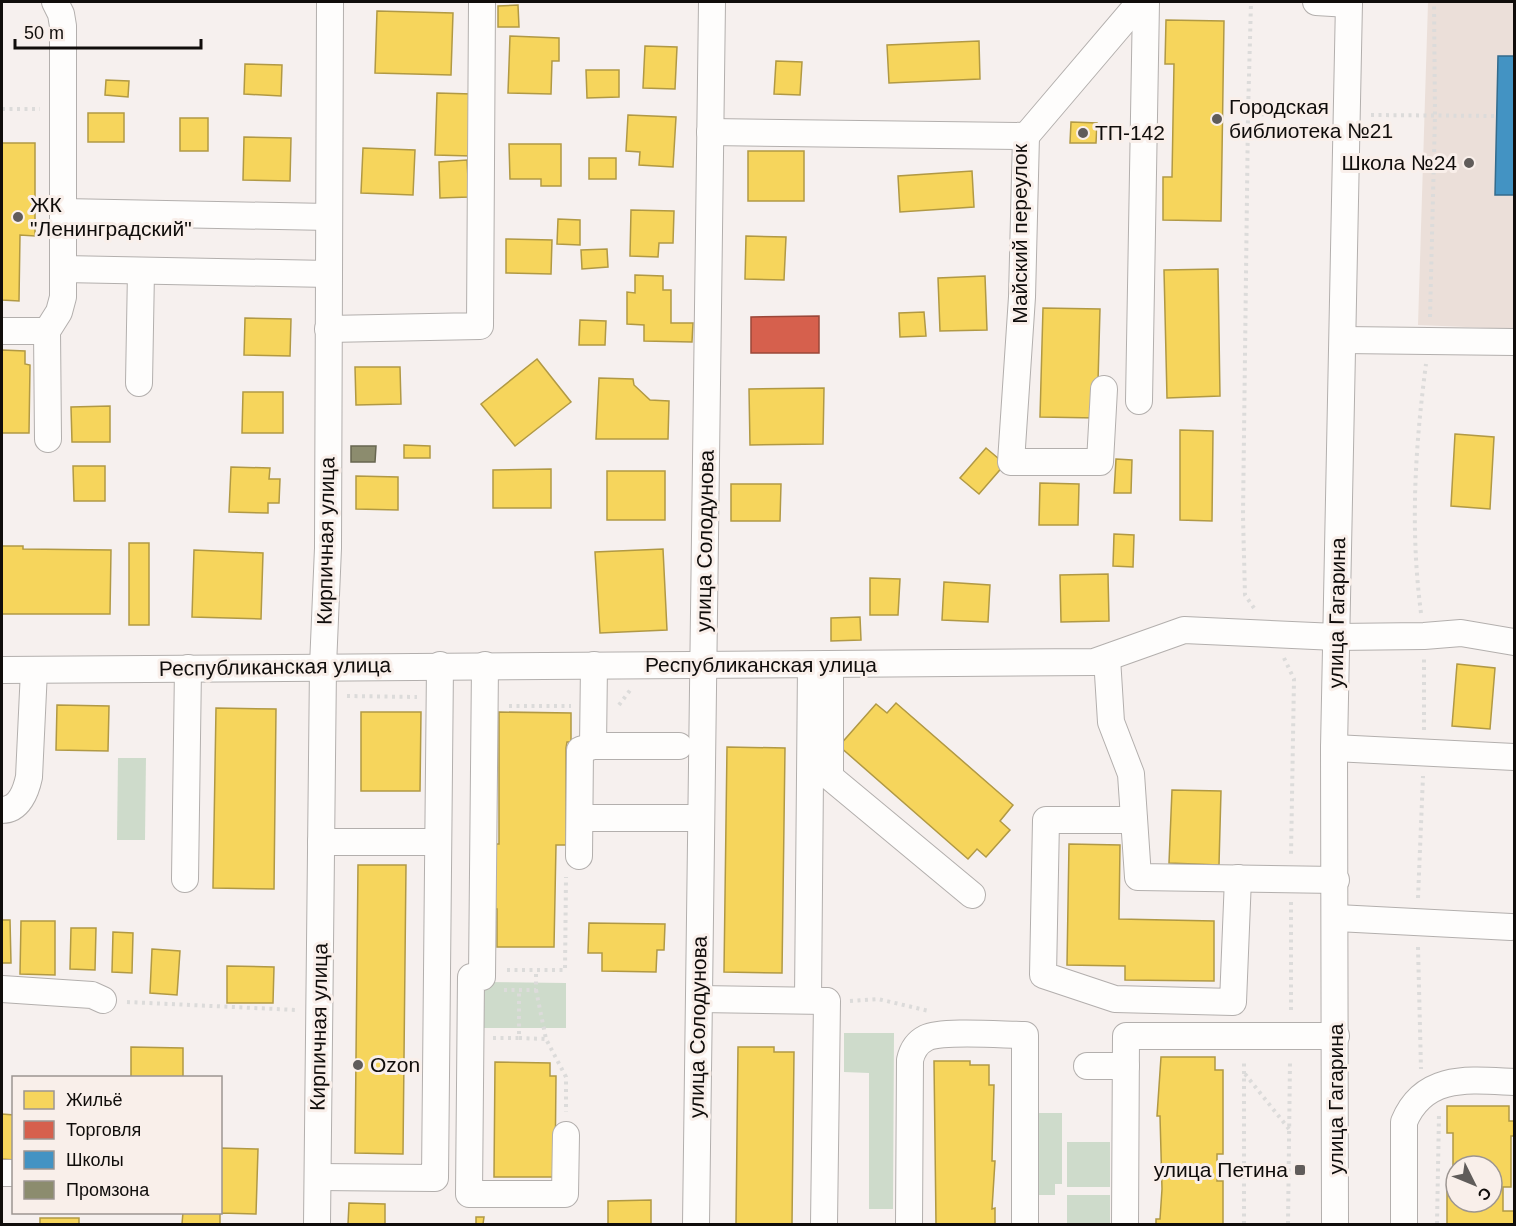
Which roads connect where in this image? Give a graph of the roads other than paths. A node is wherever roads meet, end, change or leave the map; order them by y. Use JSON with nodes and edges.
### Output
{"nodes":[{"id":1,"x":55,"y":2,"type":"edge"},
{"id":2,"x":330,"y":2,"type":"edge"},
{"id":3,"x":482,"y":2,"type":"edge"},
{"id":4,"x":712,"y":2,"type":"edge"},
{"id":5,"x":1140,"y":2,"type":"edge"},
{"id":6,"x":1146,"y":2,"type":"edge"},
{"id":7,"x":1316,"y":2,"type":"edge"},
{"id":8,"x":1349,"y":3,"type":"edge"},
{"id":9,"x":710,"y":132,"type":"junction"},
{"id":10,"x":1026,"y":136,"type":"junction"},
{"id":11,"x":63,"y":212,"type":"junction"},
{"id":12,"x":329,"y":217,"type":"junction"},
{"id":13,"x":63,"y":269,"type":"junction"},
{"id":14,"x":141,"y":271,"type":"junction"},
{"id":15,"x":329,"y":274,"type":"junction"},
{"id":16,"x":328,"y":329,"type":"junction"},
{"id":17,"x":2,"y":331,"type":"edge"},
{"id":18,"x":47,"y":331,"type":"junction"},
{"id":19,"x":1343,"y":340,"type":"junction"},
{"id":20,"x":1515,"y":342,"type":"edge"},
{"id":21,"x":139,"y":383,"type":"dead end"},
{"id":22,"x":1104,"y":389,"type":"dead end"},
{"id":23,"x":1139,"y":401,"type":"dead end"},
{"id":24,"x":48,"y":439,"type":"dead end"},
{"id":25,"x":1336,"y":637,"type":"junction"},
{"id":26,"x":1515,"y":642,"type":"edge"},
{"id":27,"x":1107,"y":658,"type":"junction"},
{"id":28,"x":703,"y":664,"type":"junction"},
{"id":29,"x":440,"y":665,"type":"junction"},
{"id":30,"x":485,"y":665,"type":"junction"},
{"id":31,"x":594,"y":665,"type":"junction"},
{"id":32,"x":820,"y":666,"type":"junction"},
{"id":33,"x":188,"y":668,"type":"junction"},
{"id":34,"x":2,"y":670,"type":"edge"},
{"id":35,"x":34,"y":670,"type":"junction"},
{"id":36,"x":323,"y":675,"type":"junction"},
{"id":37,"x":593,"y":746,"type":"junction"},
{"id":38,"x":679,"y":746,"type":"dead end"},
{"id":39,"x":1334,"y":748,"type":"junction"},
{"id":40,"x":1515,"y":757,"type":"edge"},
{"id":41,"x":2,"y":810,"type":"edge"},
{"id":42,"x":580,"y":818,"type":"junction"},
{"id":43,"x":701,"y":818,"type":"junction"},
{"id":44,"x":1134,"y":820,"type":"junction"},
{"id":45,"x":321,"y":842,"type":"junction"},
{"id":46,"x":438,"y":842,"type":"junction"},
{"id":47,"x":579,"y":856,"type":"road end"},
{"id":48,"x":1238,"y":878,"type":"junction"},
{"id":49,"x":185,"y":879,"type":"dead end"},
{"id":50,"x":1336,"y":880,"type":"junction"},
{"id":51,"x":972,"y":895,"type":"dead end"},
{"id":52,"x":1337,"y":918,"type":"junction"},
{"id":53,"x":1511,"y":927,"type":"dead end"},
{"id":54,"x":2,"y":989,"type":"edge"},
{"id":55,"x":699,"y":999,"type":"junction"},
{"id":56,"x":103,"y":1000,"type":"road end"},
{"id":57,"x":826,"y":1001,"type":"junction"},
{"id":58,"x":1336,"y":1036,"type":"junction"},
{"id":59,"x":1087,"y":1066,"type":"dead end"},
{"id":60,"x":1126,"y":1066,"type":"junction"},
{"id":61,"x":1515,"y":1082,"type":"edge"},
{"id":62,"x":566,"y":1135,"type":"road end"},
{"id":63,"x":318,"y":1177,"type":"junction"},
{"id":64,"x":435,"y":1178,"type":"junction"},
{"id":65,"x":469,"y":1178,"type":"junction"},
{"id":66,"x":317,"y":1224,"type":"edge"},
{"id":67,"x":696,"y":1224,"type":"edge"},
{"id":68,"x":824,"y":1224,"type":"edge"},
{"id":69,"x":909,"y":1224,"type":"edge"},
{"id":70,"x":1025,"y":1224,"type":"edge"},
{"id":71,"x":1125,"y":1224,"type":"edge"},
{"id":72,"x":1335,"y":1224,"type":"edge"},
{"id":73,"x":1404,"y":1224,"type":"edge"}],
"edges":[{"from":1,"to":11,"type":"street"},
{"from":2,"to":12,"type":"street","name":"Кирпичная улица"},
{"from":3,"to":16,"type":"street"},
{"from":4,"to":9,"type":"street","name":"улица Солодунова"},
{"from":5,"to":10,"type":"street"},
{"from":6,"to":23,"type":"street"},
{"from":7,"to":8,"type":"street"},
{"from":8,"to":19,"type":"street","name":"улица Гагарина"},
{"from":9,"to":10,"type":"street","name":"Майский переулок"},
{"from":9,"to":28,"type":"street","name":"улица Солодунова"},
{"from":10,"to":22,"type":"street","name":"Майский переулок"},
{"from":11,"to":12,"type":"street"},
{"from":11,"to":13,"type":"street"},
{"from":12,"to":15,"type":"street","name":"Кирпичная улица"},
{"from":13,"to":14,"type":"street"},
{"from":13,"to":18,"type":"street"},
{"from":14,"to":15,"type":"street"},
{"from":14,"to":21,"type":"street"},
{"from":15,"to":16,"type":"street","name":"Кирпичная улица"},
{"from":16,"to":36,"type":"street","name":"Кирпичная улица"},
{"from":17,"to":18,"type":"street"},
{"from":18,"to":24,"type":"street"},
{"from":19,"to":20,"type":"street"},
{"from":19,"to":25,"type":"street","name":"улица Гагарина"},
{"from":25,"to":26,"type":"street","name":"Республиканская улица"},
{"from":25,"to":27,"type":"street","name":"Республиканская улица"},
{"from":25,"to":39,"type":"street","name":"улица Гагарина"},
{"from":27,"to":32,"type":"street","name":"Республиканская улица"},
{"from":27,"to":44,"type":"street"},
{"from":28,"to":31,"type":"street","name":"Республиканская улица"},
{"from":28,"to":32,"type":"street","name":"Республиканская улица"},
{"from":28,"to":43,"type":"street","name":"улица Солодунова"},
{"from":29,"to":30,"type":"street","name":"Республиканская улица"},
{"from":29,"to":36,"type":"street","name":"Республиканская улица"},
{"from":29,"to":46,"type":"street"},
{"from":30,"to":31,"type":"street","name":"Республиканская улица"},
{"from":30,"to":65,"type":"street"},
{"from":31,"to":37,"type":"street"},
{"from":32,"to":51,"type":"street"},
{"from":32,"to":57,"type":"street"},
{"from":33,"to":35,"type":"street","name":"Республиканская улица"},
{"from":33,"to":36,"type":"street","name":"Республиканская улица"},
{"from":33,"to":49,"type":"street"},
{"from":34,"to":35,"type":"street","name":"Республиканская улица"},
{"from":35,"to":41,"type":"street"},
{"from":36,"to":45,"type":"street","name":"Кирпичная улица"},
{"from":37,"to":38,"type":"street"},
{"from":37,"to":42,"type":"street"},
{"from":39,"to":40,"type":"street"},
{"from":39,"to":50,"type":"street","name":"улица Гагарина"},
{"from":42,"to":43,"type":"street"},
{"from":42,"to":47,"type":"street"},
{"from":43,"to":55,"type":"street","name":"улица Солодунова"},
{"from":44,"to":48,"type":"street"},
{"from":44,"to":48,"type":"street"},
{"from":45,"to":46,"type":"street"},
{"from":45,"to":63,"type":"street","name":"Кирпичная улица"},
{"from":46,"to":64,"type":"street"},
{"from":48,"to":50,"type":"street"},
{"from":50,"to":52,"type":"street","name":"улица Гагарина"},
{"from":52,"to":53,"type":"street"},
{"from":52,"to":58,"type":"street","name":"улица Гагарина"},
{"from":54,"to":56,"type":"street"},
{"from":55,"to":57,"type":"street"},
{"from":55,"to":67,"type":"street","name":"улица Солодунова"},
{"from":57,"to":68,"type":"street"},
{"from":58,"to":60,"type":"street"},
{"from":58,"to":72,"type":"street","name":"улица Гагарина"},
{"from":59,"to":60,"type":"street"},
{"from":60,"to":71,"type":"street"},
{"from":61,"to":73,"type":"street"},
{"from":62,"to":65,"type":"street"},
{"from":63,"to":64,"type":"street"},
{"from":63,"to":66,"type":"street","name":"Кирпичная улица"},
{"from":64,"to":65,"type":"street"},
{"from":69,"to":70,"type":"street"}]}
